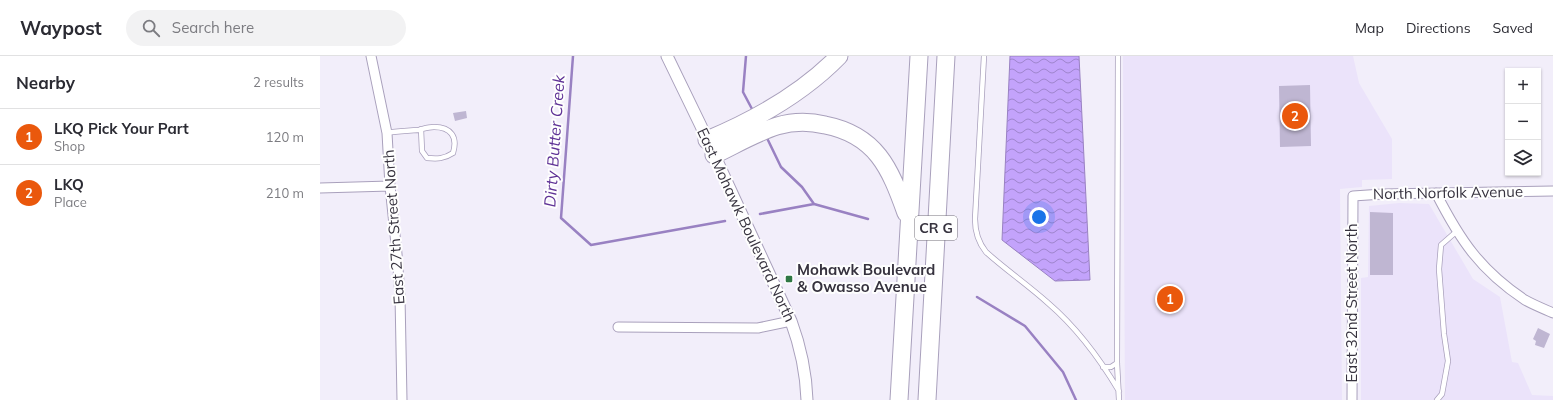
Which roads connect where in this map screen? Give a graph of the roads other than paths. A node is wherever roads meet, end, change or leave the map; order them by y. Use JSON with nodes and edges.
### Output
{"nodes":[{"id":1,"x":371,"y":56,"type":"edge"},
{"id":2,"x":667,"y":56,"type":"edge"},
{"id":3,"x":839,"y":56,"type":"edge"},
{"id":4,"x":919,"y":56,"type":"edge"},
{"id":5,"x":946,"y":56,"type":"edge"},
{"id":6,"x":984,"y":56,"type":"edge"},
{"id":7,"x":1118,"y":56,"type":"edge"},
{"id":8,"x":422,"y":129,"type":"junction"},
{"id":9,"x":387,"y":133,"type":"junction"},
{"id":10,"x":711,"y":148,"type":"junction"},
{"id":11,"x":390,"y":186,"type":"junction"},
{"id":12,"x":320,"y":188,"type":"edge"},
{"id":13,"x":1553,"y":191,"type":"edge"},
{"id":14,"x":1436,"y":193,"type":"junction"},
{"id":15,"x":1352,"y":205,"type":"joint"},
{"id":16,"x":909,"y":221,"type":"junction"},
{"id":17,"x":1457,"y":231,"type":"junction"},
{"id":18,"x":1553,"y":313,"type":"edge"},
{"id":19,"x":791,"y":321,"type":"junction"},
{"id":20,"x":618,"y":327,"type":"dead end"},
{"id":21,"x":1118,"y":363,"type":"junction"},
{"id":22,"x":1104,"y":367,"type":"junction"},
{"id":23,"x":1118,"y":391,"type":"junction"},
{"id":24,"x":899,"y":399,"type":"edge"},
{"id":25,"x":402,"y":400,"type":"edge"},
{"id":26,"x":807,"y":400,"type":"edge"},
{"id":27,"x":927,"y":400,"type":"edge"},
{"id":28,"x":1119,"y":400,"type":"edge"},
{"id":29,"x":1352,"y":400,"type":"edge"},
{"id":30,"x":1437,"y":400,"type":"edge"}],
"edges":[{"from":1,"to":9,"type":"street","name":"East 27th Street North"},
{"from":2,"to":10,"type":"street","name":"East Mohawk Boulevard North"},
{"from":3,"to":10,"type":"highway"},
{"from":4,"to":16,"type":"highway","number":"CR G"},
{"from":5,"to":27,"type":"highway","number":"CR G"},
{"from":6,"to":22,"type":"lane"},
{"from":7,"to":21,"type":"lane"},
{"from":8,"to":8,"type":"lane"},
{"from":8,"to":9,"type":"lane"},
{"from":9,"to":11,"type":"street","name":"East 27th Street North"},
{"from":10,"to":16,"type":"highway"},
{"from":10,"to":19,"type":"street","name":"East Mohawk Boulevard North"},
{"from":11,"to":12,"type":"street"},
{"from":11,"to":25,"type":"street","name":"East 27th Street North"},
{"from":13,"to":14,"type":"street","name":"North Norfolk Avenue"},
{"from":14,"to":15,"type":"street","name":"North Norfolk Avenue"},
{"from":14,"to":17,"type":"street"},
{"from":15,"to":29,"type":"street","name":"East 32nd Street North"},
{"from":16,"to":24,"type":"highway","number":"CR G"},
{"from":17,"to":18,"type":"street"},
{"from":17,"to":30,"type":"lane"},
{"from":19,"to":20,"type":"street"},
{"from":19,"to":26,"type":"street","name":"East Mohawk Boulevard North"},
{"from":21,"to":22,"type":"lane"},
{"from":21,"to":23,"type":"lane"},
{"from":22,"to":23,"type":"lane"},
{"from":23,"to":28,"type":"lane"}]}
